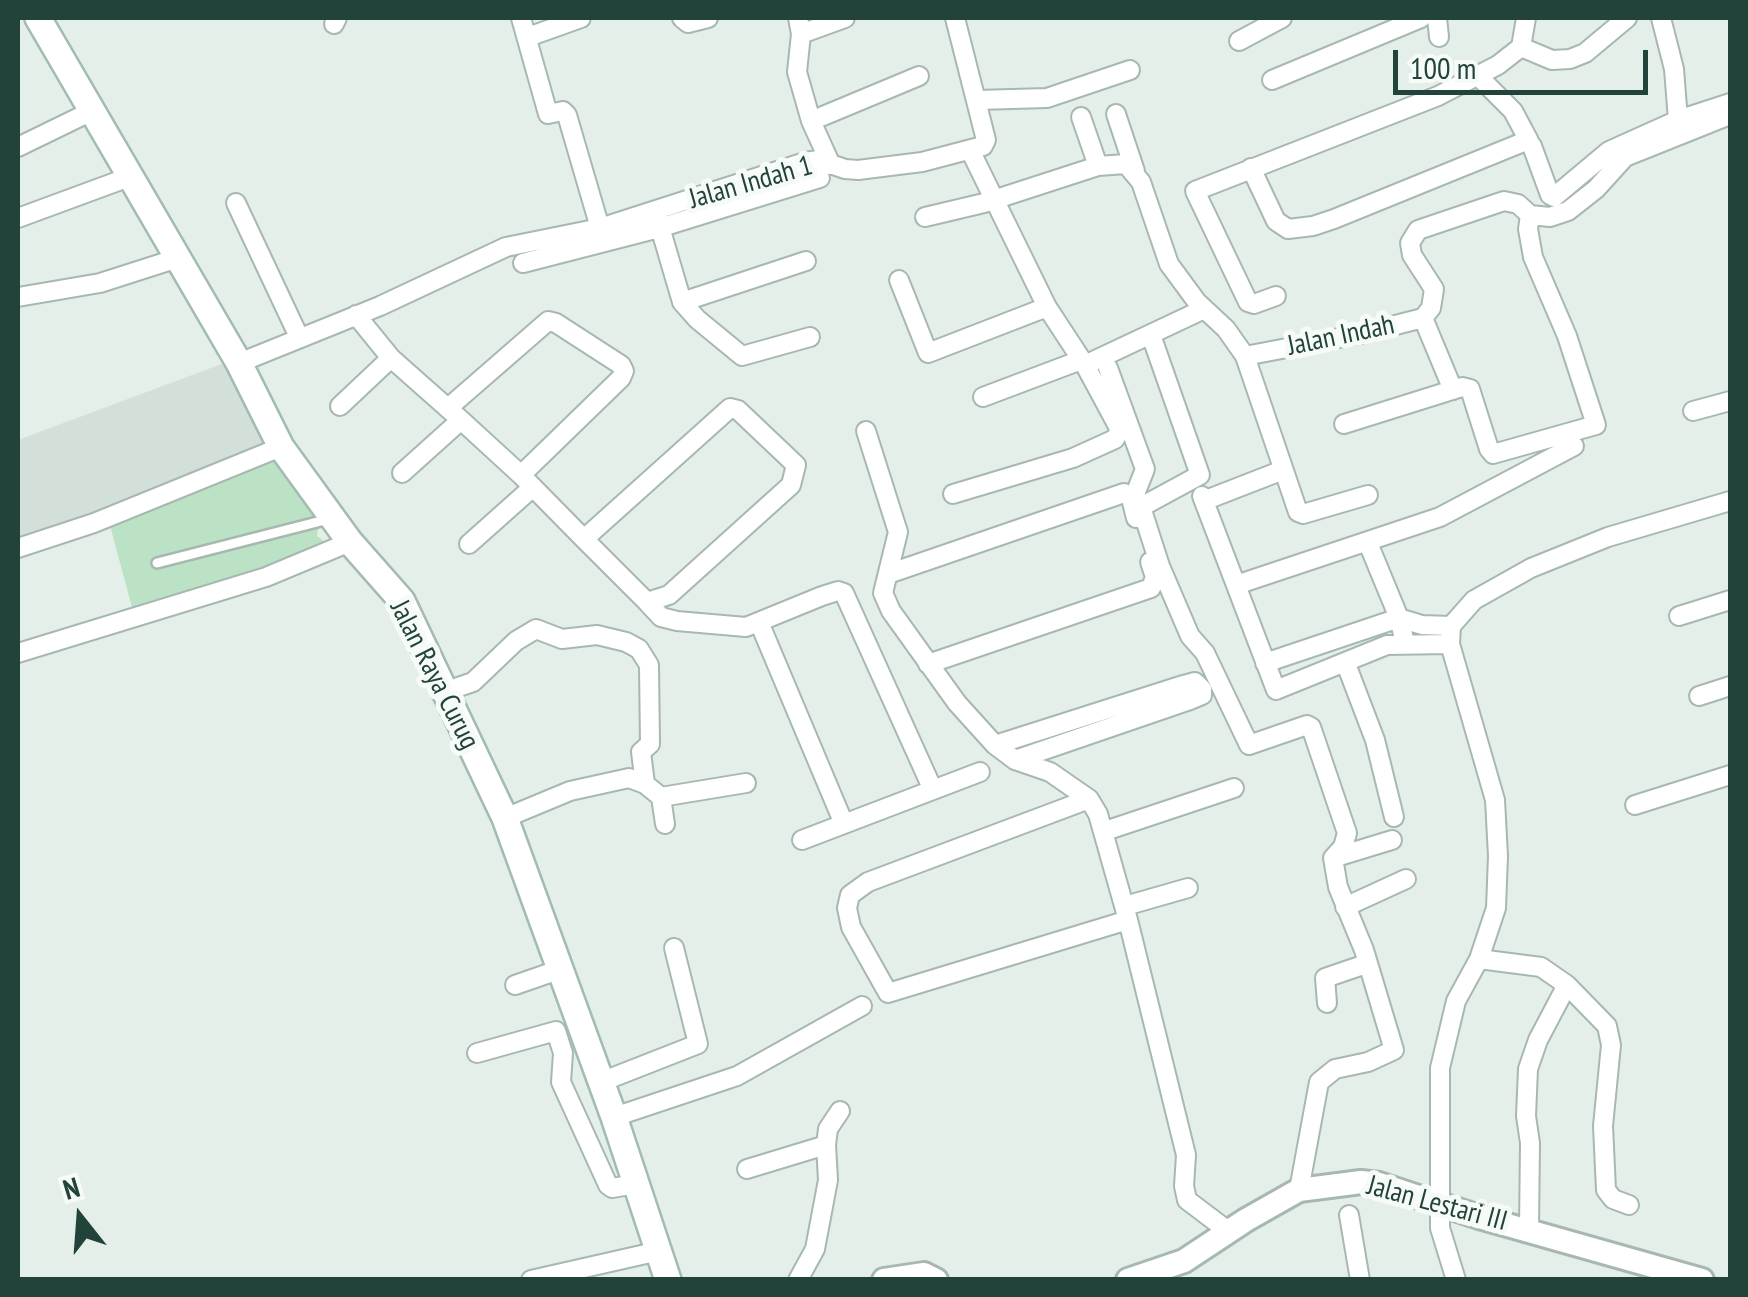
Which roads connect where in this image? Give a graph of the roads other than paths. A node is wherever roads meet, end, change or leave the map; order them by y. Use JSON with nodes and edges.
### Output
{"nodes":[{"id":1,"x":38,"y":18,"type":"edge"},
{"id":2,"x":521,"y":18,"type":"edge"},
{"id":3,"x":580,"y":18,"type":"edge"},
{"id":4,"x":682,"y":18,"type":"edge"},
{"id":5,"x":708,"y":18,"type":"edge"},
{"id":6,"x":845,"y":18,"type":"edge"},
{"id":7,"x":955,"y":18,"type":"edge"},
{"id":8,"x":1282,"y":18,"type":"edge"},
{"id":9,"x":1365,"y":18,"type":"edge"},
{"id":10,"x":1421,"y":18,"type":"edge"},
{"id":11,"x":1437,"y":18,"type":"edge"},
{"id":12,"x":1526,"y":18,"type":"edge"},
{"id":13,"x":1627,"y":18,"type":"edge"},
{"id":14,"x":1660,"y":18,"type":"edge"},
{"id":15,"x":800,"y":26,"type":"edge"},
{"id":16,"x":528,"y":37,"type":"junction"},
{"id":17,"x":1439,"y":37,"type":"dead end"},
{"id":18,"x":1374,"y":38,"type":"junction"},
{"id":19,"x":1240,"y":41,"type":"dead end"},
{"id":20,"x":1521,"y":47,"type":"junction"},
{"id":21,"x":1130,"y":70,"type":"dead end"},
{"id":22,"x":1477,"y":75,"type":"junction"},
{"id":23,"x":918,"y":76,"type":"dead end"},
{"id":24,"x":1272,"y":80,"type":"dead end"},
{"id":25,"x":977,"y":100,"type":"junction"},
{"id":26,"x":1730,"y":103,"type":"edge"},
{"id":27,"x":94,"y":110,"type":"junction"},
{"id":28,"x":1116,"y":114,"type":"dead end"},
{"id":29,"x":1730,"y":115,"type":"edge"},
{"id":30,"x":1081,"y":117,"type":"dead end"},
{"id":31,"x":1678,"y":120,"type":"junction"},
{"id":32,"x":811,"y":121,"type":"junction"},
{"id":33,"x":1529,"y":141,"type":"junction"},
{"id":34,"x":18,"y":147,"type":"edge"},
{"id":35,"x":971,"y":152,"type":"junction"},
{"id":36,"x":1098,"y":166,"type":"junction"},
{"id":37,"x":1251,"y":168,"type":"junction"},
{"id":38,"x":1135,"y":171,"type":"junction"},
{"id":39,"x":825,"y":172,"type":"junction"},
{"id":40,"x":132,"y":176,"type":"junction"},
{"id":41,"x":995,"y":200,"type":"junction"},
{"id":42,"x":236,"y":203,"type":"dead end"},
{"id":43,"x":1530,"y":215,"type":"junction"},
{"id":44,"x":925,"y":217,"type":"dead end"},
{"id":45,"x":18,"y":218,"type":"edge"},
{"id":46,"x":658,"y":220,"type":"junction"},
{"id":47,"x":600,"y":228,"type":"junction"},
{"id":48,"x":178,"y":258,"type":"junction"},
{"id":49,"x":806,"y":261,"type":"dead end"},
{"id":50,"x":523,"y":262,"type":"dead end"},
{"id":51,"x":898,"y":280,"type":"dead end"},
{"id":52,"x":1276,"y":296,"type":"dead end"},
{"id":53,"x":18,"y":297,"type":"edge"},
{"id":54,"x":682,"y":302,"type":"junction"},
{"id":55,"x":1046,"y":308,"type":"junction"},
{"id":56,"x":1204,"y":308,"type":"junction"},
{"id":57,"x":356,"y":315,"type":"junction"},
{"id":58,"x":1423,"y":318,"type":"junction"},
{"id":59,"x":1150,"y":335,"type":"junction"},
{"id":60,"x":299,"y":337,"type":"junction"},
{"id":61,"x":810,"y":337,"type":"dead end"},
{"id":62,"x":1245,"y":356,"type":"junction"},
{"id":63,"x":392,"y":358,"type":"junction"},
{"id":64,"x":239,"y":363,"type":"junction"},
{"id":65,"x":1083,"y":363,"type":"junction"},
{"id":66,"x":1108,"y":368,"type":"dead end"},
{"id":67,"x":1453,"y":390,"type":"junction"},
{"id":68,"x":982,"y":397,"type":"dead end"},
{"id":69,"x":1730,"y":400,"type":"edge"},
{"id":70,"x":340,"y":406,"type":"dead end"},
{"id":71,"x":1693,"y":411,"type":"dead end"},
{"id":72,"x":454,"y":414,"type":"junction"},
{"id":73,"x":1344,"y":424,"type":"dead end"},
{"id":74,"x":866,"y":431,"type":"dead end"},
{"id":75,"x":1574,"y":446,"type":"dead end"},
{"id":76,"x":281,"y":447,"type":"junction"},
{"id":77,"x":1283,"y":470,"type":"junction"},
{"id":78,"x":402,"y":473,"type":"dead end"},
{"id":79,"x":527,"y":481,"type":"junction"},
{"id":80,"x":953,"y":494,"type":"dead end"},
{"id":81,"x":1124,"y":494,"type":"dead end"},
{"id":82,"x":1368,"y":494,"type":"dead end"},
{"id":83,"x":1730,"y":501,"type":"edge"},
{"id":84,"x":332,"y":518,"type":"junction"},
{"id":85,"x":584,"y":539,"type":"junction"},
{"id":86,"x":350,"y":542,"type":"junction"},
{"id":87,"x":1368,"y":543,"type":"junction"},
{"id":88,"x":470,"y":544,"type":"dead end"},
{"id":89,"x":18,"y":548,"type":"edge"},
{"id":90,"x":157,"y":563,"type":"dead end"},
{"id":91,"x":888,"y":574,"type":"junction"},
{"id":92,"x":1236,"y":586,"type":"junction"},
{"id":93,"x":669,"y":595,"type":"junction"},
{"id":94,"x":1730,"y":600,"type":"edge"},
{"id":95,"x":647,"y":602,"type":"junction"},
{"id":96,"x":1679,"y":616,"type":"dead end"},
{"id":97,"x":1399,"y":618,"type":"junction"},
{"id":98,"x":677,"y":621,"type":"junction"},
{"id":99,"x":759,"y":622,"type":"junction"},
{"id":100,"x":1450,"y":635,"type":"junction"},
{"id":101,"x":1405,"y":644,"type":"junction"},
{"id":102,"x":18,"y":652,"type":"edge"},
{"id":103,"x":1265,"y":663,"type":"junction"},
{"id":104,"x":928,"y":664,"type":"junction"},
{"id":105,"x":1346,"y":664,"type":"junction"},
{"id":106,"x":1730,"y":686,"type":"edge"},
{"id":107,"x":444,"y":692,"type":"junction"},
{"id":108,"x":1699,"y":696,"type":"dead end"},
{"id":109,"x":995,"y":745,"type":"junction"},
{"id":110,"x":1016,"y":760,"type":"junction"},
{"id":111,"x":980,"y":772,"type":"dead end"},
{"id":112,"x":1730,"y":775,"type":"edge"},
{"id":113,"x":746,"y":783,"type":"dead end"},
{"id":114,"x":645,"y":784,"type":"junction"},
{"id":115,"x":1234,"y":788,"type":"dead end"},
{"id":116,"x":934,"y":790,"type":"junction"},
{"id":117,"x":660,"y":797,"type":"junction"},
{"id":118,"x":1088,"y":799,"type":"junction"},
{"id":119,"x":1634,"y":805,"type":"dead end"},
{"id":120,"x":1394,"y":817,"type":"dead end"},
{"id":121,"x":505,"y":818,"type":"junction"},
{"id":122,"x":665,"y":824,"type":"dead end"},
{"id":123,"x":844,"y":824,"type":"junction"},
{"id":124,"x":1105,"y":831,"type":"junction"},
{"id":125,"x":802,"y":840,"type":"dead end"},
{"id":126,"x":1392,"y":840,"type":"dead end"},
{"id":127,"x":1333,"y":858,"type":"junction"},
{"id":128,"x":1406,"y":879,"type":"dead end"},
{"id":129,"x":1188,"y":888,"type":"dead end"},
{"id":130,"x":1345,"y":907,"type":"junction"},
{"id":131,"x":1126,"y":913,"type":"junction"},
{"id":132,"x":674,"y":948,"type":"dead end"},
{"id":133,"x":1479,"y":959,"type":"junction"},
{"id":134,"x":1366,"y":964,"type":"junction"},
{"id":135,"x":560,"y":969,"type":"junction"},
{"id":136,"x":515,"y":985,"type":"dead end"},
{"id":137,"x":1567,"y":985,"type":"junction"},
{"id":138,"x":1327,"y":1003,"type":"dead end"},
{"id":139,"x":862,"y":1006,"type":"dead end"},
{"id":140,"x":478,"y":1052,"type":"dead end"},
{"id":141,"x":601,"y":1082,"type":"junction"},
{"id":142,"x":840,"y":1111,"type":"dead end"},
{"id":143,"x":614,"y":1117,"type":"junction"},
{"id":144,"x":826,"y":1145,"type":"junction"},
{"id":145,"x":747,"y":1169,"type":"dead end"},
{"id":146,"x":636,"y":1184,"type":"junction"},
{"id":147,"x":1299,"y":1190,"type":"junction"},
{"id":148,"x":1439,"y":1202,"type":"junction"},
{"id":149,"x":1629,"y":1205,"type":"dead end"},
{"id":150,"x":1349,"y":1215,"type":"dead end"},
{"id":151,"x":1529,"y":1229,"type":"junction"},
{"id":152,"x":1228,"y":1231,"type":"junction"},
{"id":153,"x":658,"y":1251,"type":"junction"},
{"id":154,"x":531,"y":1280,"type":"edge"},
{"id":155,"x":668,"y":1280,"type":"edge"},
{"id":156,"x":798,"y":1280,"type":"edge"},
{"id":157,"x":884,"y":1280,"type":"edge"},
{"id":158,"x":936,"y":1280,"type":"edge"},
{"id":159,"x":1128,"y":1280,"type":"edge"},
{"id":160,"x":1360,"y":1280,"type":"edge"},
{"id":161,"x":1456,"y":1280,"type":"edge"},
{"id":162,"x":1702,"y":1280,"type":"edge"}],
"edges":[{"from":1,"to":27,"type":"main road","name":"Jalan Raya Curug"},
{"from":2,"to":16,"type":"street"},
{"from":3,"to":16,"type":"street"},
{"from":4,"to":5,"type":"street"},
{"from":6,"to":15,"type":"street"},
{"from":7,"to":25,"type":"street"},
{"from":8,"to":19,"type":"street"},
{"from":9,"to":18,"type":"street"},
{"from":10,"to":18,"type":"street"},
{"from":11,"to":17,"type":"street"},
{"from":12,"to":20,"type":"street"},
{"from":13,"to":20,"type":"street"},
{"from":14,"to":31,"type":"street"},
{"from":15,"to":32,"type":"street"},
{"from":16,"to":47,"type":"street"},
{"from":18,"to":24,"type":"street"},
{"from":20,"to":22,"type":"street"},
{"from":21,"to":25,"type":"street"},
{"from":22,"to":33,"type":"street"},
{"from":22,"to":37,"type":"street"},
{"from":23,"to":32,"type":"street"},
{"from":25,"to":35,"type":"street"},
{"from":26,"to":31,"type":"street"},
{"from":27,"to":34,"type":"street"},
{"from":27,"to":40,"type":"main road","name":"Jalan Raya Curug"},
{"from":28,"to":38,"type":"street"},
{"from":29,"to":43,"type":"street","name":"Jalan Indah"},
{"from":30,"to":36,"type":"street"},
{"from":31,"to":33,"type":"street"},
{"from":32,"to":39,"type":"street"},
{"from":33,"to":37,"type":"street"},
{"from":35,"to":39,"type":"street","name":"Jalan Indah 1"},
{"from":35,"to":41,"type":"street"},
{"from":36,"to":38,"type":"street"},
{"from":36,"to":41,"type":"street"},
{"from":37,"to":52,"type":"street"},
{"from":38,"to":56,"type":"street"},
{"from":39,"to":46,"type":"street","name":"Jalan Indah 1"},
{"from":40,"to":45,"type":"street"},
{"from":40,"to":48,"type":"main road","name":"Jalan Raya Curug"},
{"from":41,"to":44,"type":"street"},
{"from":41,"to":55,"type":"street"},
{"from":42,"to":60,"type":"street"},
{"from":43,"to":58,"type":"street","name":"Jalan Indah"},
{"from":43,"to":67,"type":"street"},
{"from":46,"to":47,"type":"street","name":"Jalan Indah 1"},
{"from":46,"to":50,"type":"street"},
{"from":46,"to":54,"type":"street"},
{"from":47,"to":57,"type":"street","name":"Jalan Indah 1"},
{"from":48,"to":53,"type":"street"},
{"from":48,"to":64,"type":"main road","name":"Jalan Raya Curug"},
{"from":49,"to":54,"type":"street"},
{"from":51,"to":55,"type":"street"},
{"from":54,"to":61,"type":"street"},
{"from":55,"to":65,"type":"street"},
{"from":56,"to":59,"type":"street"},
{"from":56,"to":62,"type":"street"},
{"from":57,"to":60,"type":"street","name":"Jalan Indah 1"},
{"from":57,"to":63,"type":"street"},
{"from":58,"to":62,"type":"street","name":"Jalan Indah"},
{"from":58,"to":67,"type":"street"},
{"from":59,"to":65,"type":"street"},
{"from":59,"to":127,"type":"street"},
{"from":60,"to":64,"type":"street","name":"Jalan Indah 1"},
{"from":62,"to":77,"type":"street"},
{"from":63,"to":70,"type":"street"},
{"from":63,"to":72,"type":"street"},
{"from":64,"to":76,"type":"main road","name":"Jalan Raya Curug"},
{"from":65,"to":68,"type":"street"},
{"from":65,"to":80,"type":"street"},
{"from":66,"to":104,"type":"street"},
{"from":67,"to":73,"type":"street"},
{"from":69,"to":71,"type":"street"},
{"from":72,"to":78,"type":"street"},
{"from":72,"to":79,"type":"street"},
{"from":72,"to":79,"type":"street"},
{"from":74,"to":91,"type":"street"},
{"from":75,"to":87,"type":"street"},
{"from":76,"to":84,"type":"main road","name":"Jalan Raya Curug"},
{"from":76,"to":89,"type":"street"},
{"from":77,"to":82,"type":"street"},
{"from":77,"to":92,"type":"street"},
{"from":79,"to":85,"type":"street"},
{"from":79,"to":88,"type":"street"},
{"from":81,"to":91,"type":"street"},
{"from":83,"to":100,"type":"street"},
{"from":84,"to":86,"type":"main road","name":"Jalan Raya Curug"},
{"from":84,"to":90,"type":"lane"},
{"from":85,"to":93,"type":"street"},
{"from":85,"to":95,"type":"street"},
{"from":86,"to":102,"type":"street"},
{"from":86,"to":107,"type":"main road","name":"Jalan Raya Curug"},
{"from":87,"to":92,"type":"street"},
{"from":87,"to":97,"type":"street"},
{"from":91,"to":104,"type":"street"},
{"from":92,"to":103,"type":"street"},
{"from":93,"to":95,"type":"street"},
{"from":93,"to":98,"type":"street"},
{"from":94,"to":96,"type":"street"},
{"from":95,"to":98,"type":"street"},
{"from":97,"to":100,"type":"street"},
{"from":97,"to":101,"type":"street"},
{"from":97,"to":103,"type":"street"},
{"from":98,"to":99,"type":"street"},
{"from":99,"to":116,"type":"street"},
{"from":99,"to":123,"type":"street"},
{"from":100,"to":101,"type":"street"},
{"from":100,"to":133,"type":"street"},
{"from":101,"to":105,"type":"street"},
{"from":103,"to":105,"type":"street"},
{"from":104,"to":109,"type":"street"},
{"from":105,"to":120,"type":"street"},
{"from":106,"to":108,"type":"street"},
{"from":107,"to":114,"type":"street"},
{"from":107,"to":121,"type":"main road","name":"Jalan Raya Curug"},
{"from":109,"to":110,"type":"street"},
{"from":109,"to":110,"type":"street"},
{"from":110,"to":118,"type":"street"},
{"from":111,"to":116,"type":"street"},
{"from":112,"to":119,"type":"street"},
{"from":113,"to":117,"type":"street"},
{"from":114,"to":117,"type":"street"},
{"from":114,"to":121,"type":"street"},
{"from":115,"to":124,"type":"street"},
{"from":116,"to":123,"type":"street"},
{"from":117,"to":122,"type":"street"},
{"from":118,"to":124,"type":"street"},
{"from":118,"to":131,"type":"street"},
{"from":121,"to":135,"type":"main road","name":"Jalan Raya Curug"},
{"from":123,"to":125,"type":"street"},
{"from":124,"to":131,"type":"street"},
{"from":126,"to":127,"type":"street"},
{"from":127,"to":130,"type":"street"},
{"from":128,"to":130,"type":"street"},
{"from":129,"to":131,"type":"street"},
{"from":130,"to":134,"type":"street"},
{"from":131,"to":152,"type":"street"},
{"from":132,"to":141,"type":"street"},
{"from":133,"to":137,"type":"street"},
{"from":133,"to":148,"type":"street"},
{"from":134,"to":138,"type":"street"},
{"from":134,"to":147,"type":"street"},
{"from":135,"to":136,"type":"street"},
{"from":135,"to":141,"type":"main road","name":"Jalan Raya Curug"},
{"from":137,"to":149,"type":"street"},
{"from":137,"to":151,"type":"street"},
{"from":139,"to":143,"type":"street"},
{"from":140,"to":146,"type":"street"},
{"from":141,"to":143,"type":"main road","name":"Jalan Raya Curug"},
{"from":142,"to":144,"type":"street"},
{"from":143,"to":146,"type":"main road","name":"Jalan Raya Curug"},
{"from":144,"to":145,"type":"street"},
{"from":144,"to":156,"type":"street"},
{"from":146,"to":153,"type":"main road","name":"Jalan Raya Curug"},
{"from":147,"to":148,"type":"street","name":"Jalan Lestari III"},
{"from":147,"to":152,"type":"street","name":"Jalan Lestari III"},
{"from":148,"to":151,"type":"street","name":"Jalan Lestari III"},
{"from":148,"to":161,"type":"street"},
{"from":150,"to":160,"type":"street"},
{"from":151,"to":162,"type":"street","name":"Jalan Lestari III"},
{"from":152,"to":159,"type":"street","name":"Jalan Lestari III"},
{"from":153,"to":154,"type":"street"},
{"from":153,"to":155,"type":"main road","name":"Jalan Raya Curug"},
{"from":157,"to":158,"type":"street"}]}
